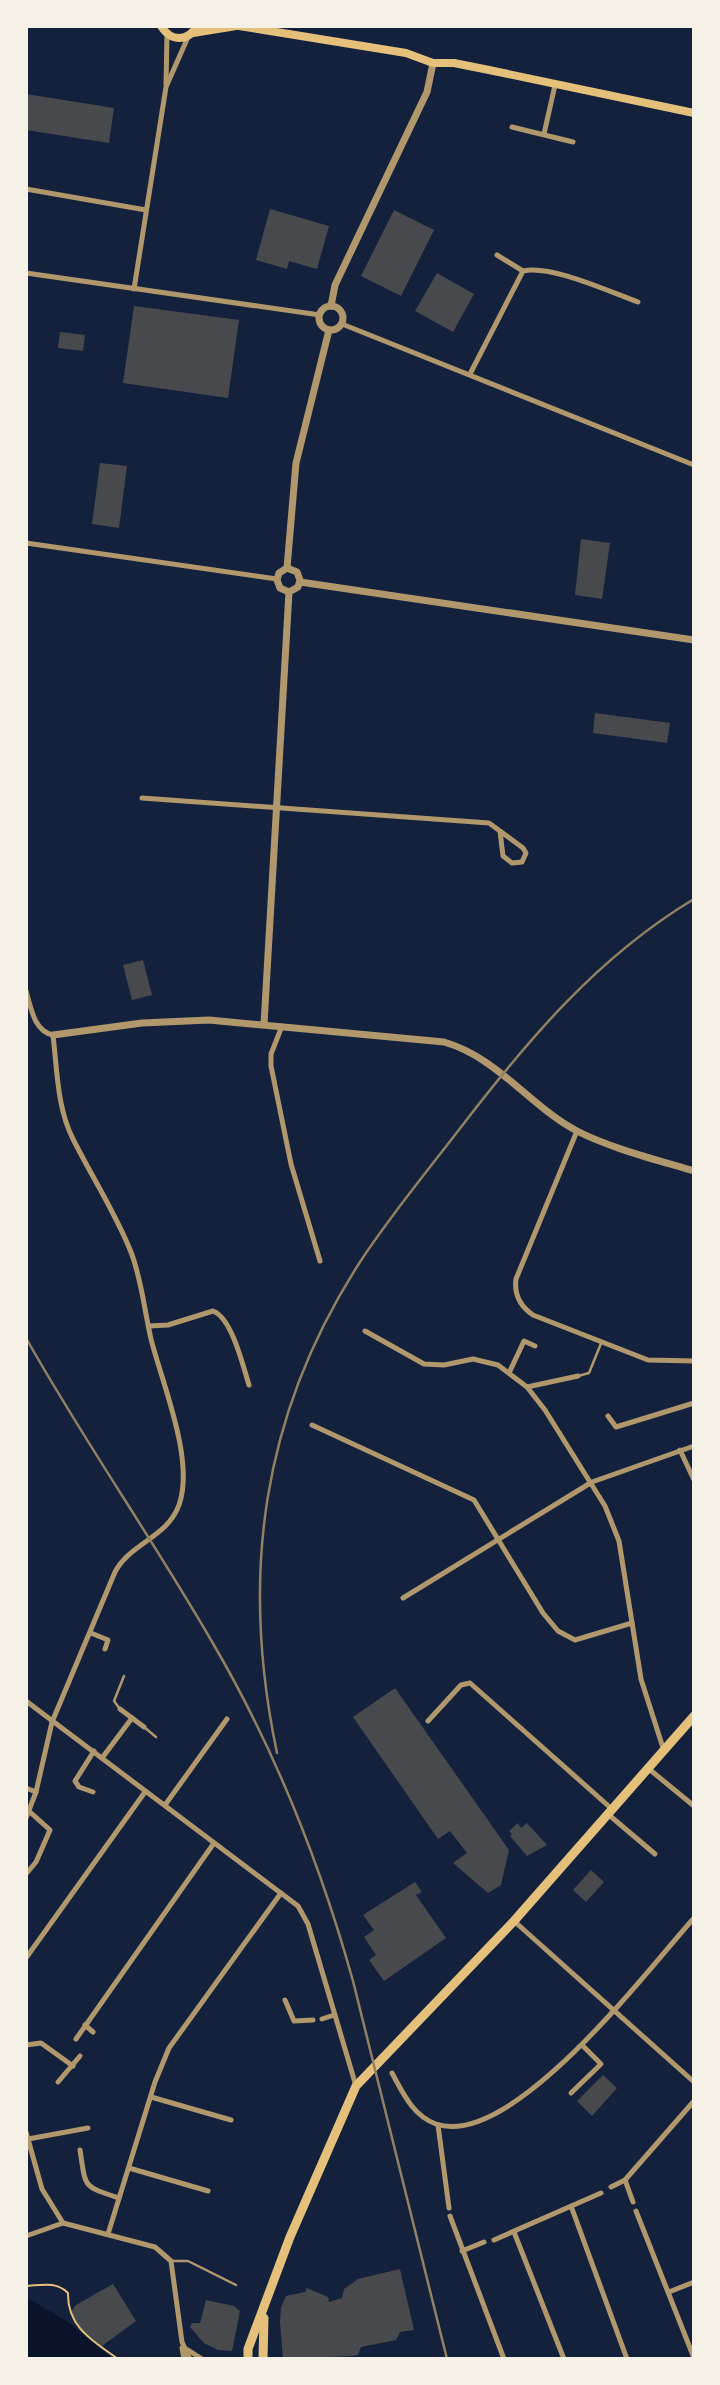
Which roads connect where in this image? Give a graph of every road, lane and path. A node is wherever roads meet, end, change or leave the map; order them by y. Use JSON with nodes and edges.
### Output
{"nodes":[{"id":1,"x":161,"y":26,"type":"edge"},
{"id":2,"x":237,"y":26,"type":"edge"},
{"id":3,"x":284,"y":30,"type":"edge"},
{"id":4,"x":193,"y":32,"type":"edge"},
{"id":5,"x":167,"y":35,"type":"junction"},
{"id":6,"x":433,"y":63,"type":"junction"},
{"id":7,"x":555,"y":85,"type":"junction"},
{"id":8,"x":166,"y":87,"type":"junction"},
{"id":9,"x":694,"y":113,"type":"edge"},
{"id":10,"x":512,"y":127,"type":"dead end"},
{"id":11,"x":544,"y":134,"type":"junction"},
{"id":12,"x":573,"y":142,"type":"dead end"},
{"id":13,"x":26,"y":189,"type":"edge"},
{"id":14,"x":146,"y":210,"type":"junction"},
{"id":15,"x":497,"y":256,"type":"dead end"},
{"id":16,"x":523,"y":271,"type":"junction"},
{"id":17,"x":26,"y":273,"type":"edge"},
{"id":18,"x":134,"y":289,"type":"junction"},
{"id":19,"x":638,"y":302,"type":"dead end"},
{"id":20,"x":331,"y":306,"type":"junction"},
{"id":21,"x":320,"y":315,"type":"junction"},
{"id":22,"x":342,"y":324,"type":"junction"},
{"id":23,"x":329,"y":330,"type":"junction"},
{"id":24,"x":470,"y":374,"type":"junction"},
{"id":25,"x":694,"y":466,"type":"edge"},
{"id":26,"x":26,"y":543,"type":"edge"},
{"id":27,"x":287,"y":568,"type":"junction"},
{"id":28,"x":277,"y":579,"type":"junction"},
{"id":29,"x":300,"y":582,"type":"junction"},
{"id":30,"x":289,"y":592,"type":"junction"},
{"id":31,"x":694,"y":640,"type":"edge"},
{"id":32,"x":142,"y":798,"type":"dead end"},
{"id":33,"x":277,"y":806,"type":"junction"},
{"id":34,"x":500,"y":831,"type":"junction"},
{"id":35,"x":26,"y":992,"type":"edge"},
{"id":36,"x":264,"y":1024,"type":"junction"},
{"id":37,"x":282,"y":1026,"type":"junction"},
{"id":38,"x":53,"y":1035,"type":"junction"},
{"id":39,"x":577,"y":1130,"type":"junction"},
{"id":40,"x":694,"y":1171,"type":"edge"},
{"id":41,"x":320,"y":1261,"type":"dead end"},
{"id":42,"x":149,"y":1326,"type":"junction"},
{"id":43,"x":365,"y":1331,"type":"dead end"},
{"id":44,"x":601,"y":1342,"type":"junction"},
{"id":45,"x":535,"y":1346,"type":"dead end"},
{"id":46,"x":694,"y":1361,"type":"edge"},
{"id":47,"x":510,"y":1371,"type":"junction"},
{"id":48,"x":578,"y":1376,"type":"joint"},
{"id":49,"x":249,"y":1385,"type":"dead end"},
{"id":50,"x":527,"y":1387,"type":"junction"},
{"id":51,"x":694,"y":1403,"type":"edge"},
{"id":52,"x":608,"y":1416,"type":"dead end"},
{"id":53,"x":312,"y":1425,"type":"dead end"},
{"id":54,"x":694,"y":1446,"type":"edge"},
{"id":55,"x":680,"y":1450,"type":"junction"},
{"id":56,"x":694,"y":1480,"type":"edge"},
{"id":57,"x":592,"y":1482,"type":"junction"},
{"id":58,"x":497,"y":1539,"type":"junction"},
{"id":59,"x":403,"y":1598,"type":"dead end"},
{"id":60,"x":632,"y":1623,"type":"junction"},
{"id":61,"x":91,"y":1633,"type":"junction"},
{"id":62,"x":105,"y":1649,"type":"dead end"},
{"id":63,"x":124,"y":1676,"type":"dead end"},
{"id":64,"x":26,"y":1701,"type":"edge"},
{"id":65,"x":120,"y":1709,"type":"joint"},
{"id":66,"x":694,"y":1716,"type":"edge"},
{"id":67,"x":132,"y":1718,"type":"junction"},
{"id":68,"x":227,"y":1719,"type":"dead end"},
{"id":69,"x":428,"y":1721,"type":"dead end"},
{"id":70,"x":52,"y":1722,"type":"junction"},
{"id":71,"x":144,"y":1727,"type":"joint"},
{"id":72,"x":156,"y":1737,"type":"dead end"},
{"id":73,"x":94,"y":1751,"type":"junction"},
{"id":74,"x":664,"y":1751,"type":"junction"},
{"id":75,"x":103,"y":1758,"type":"junction"},
{"id":76,"x":649,"y":1769,"type":"junction"},
{"id":77,"x":26,"y":1788,"type":"edge"},
{"id":78,"x":36,"y":1792,"type":"junction"},
{"id":79,"x":93,"y":1792,"type":"dead end"},
{"id":80,"x":145,"y":1792,"type":"junction"},
{"id":81,"x":164,"y":1805,"type":"junction"},
{"id":82,"x":694,"y":1806,"type":"edge"},
{"id":83,"x":611,"y":1812,"type":"junction"},
{"id":84,"x":28,"y":1815,"type":"edge"},
{"id":85,"x":214,"y":1843,"type":"junction"},
{"id":86,"x":654,"y":1854,"type":"dead end"},
{"id":87,"x":26,"y":1874,"type":"edge"},
{"id":88,"x":281,"y":1893,"type":"junction"},
{"id":89,"x":694,"y":1918,"type":"edge"},
{"id":90,"x":514,"y":1921,"type":"junction"},
{"id":91,"x":26,"y":1958,"type":"edge"},
{"id":92,"x":285,"y":2000,"type":"dead end"},
{"id":93,"x":612,"y":2010,"type":"junction"},
{"id":94,"x":334,"y":2015,"type":"junction"},
{"id":95,"x":322,"y":2019,"type":"dead end"},
{"id":96,"x":313,"y":2020,"type":"dead end"},
{"id":97,"x":85,"y":2025,"type":"junction"},
{"id":98,"x":93,"y":2032,"type":"dead end"},
{"id":99,"x":76,"y":2039,"type":"dead end"},
{"id":100,"x":26,"y":2045,"type":"edge"},
{"id":101,"x":582,"y":2045,"type":"junction"},
{"id":102,"x":80,"y":2056,"type":"dead end"},
{"id":103,"x":73,"y":2066,"type":"junction"},
{"id":104,"x":392,"y":2073,"type":"dead end"},
{"id":105,"x":58,"y":2082,"type":"dead end"},
{"id":106,"x":694,"y":2082,"type":"edge"},
{"id":107,"x":356,"y":2086,"type":"junction"},
{"id":108,"x":571,"y":2093,"type":"dead end"},
{"id":109,"x":150,"y":2097,"type":"junction"},
{"id":110,"x":694,"y":2101,"type":"edge"},
{"id":111,"x":231,"y":2120,"type":"dead end"},
{"id":112,"x":438,"y":2125,"type":"junction"},
{"id":113,"x":88,"y":2128,"type":"dead end"},
{"id":114,"x":26,"y":2132,"type":"edge"},
{"id":115,"x":28,"y":2139,"type":"edge"},
{"id":116,"x":80,"y":2150,"type":"dead end"},
{"id":117,"x":129,"y":2168,"type":"junction"},
{"id":118,"x":625,"y":2180,"type":"junction"},
{"id":119,"x":611,"y":2187,"type":"dead end"},
{"id":120,"x":208,"y":2191,"type":"dead end"},
{"id":121,"x":601,"y":2193,"type":"dead end"},
{"id":122,"x":119,"y":2198,"type":"junction"},
{"id":123,"x":633,"y":2202,"type":"dead end"},
{"id":124,"x":571,"y":2206,"type":"junction"},
{"id":125,"x":449,"y":2208,"type":"dead end"},
{"id":126,"x":636,"y":2211,"type":"dead end"},
{"id":127,"x":450,"y":2216,"type":"dead end"},
{"id":128,"x":63,"y":2222,"type":"junction"},
{"id":129,"x":514,"y":2232,"type":"junction"},
{"id":130,"x":108,"y":2234,"type":"junction"},
{"id":131,"x":26,"y":2236,"type":"edge"},
{"id":132,"x":494,"y":2240,"type":"dead end"},
{"id":133,"x":485,"y":2242,"type":"dead end"},
{"id":134,"x":462,"y":2250,"type":"junction"},
{"id":135,"x":171,"y":2261,"type":"junction"},
{"id":136,"x":694,"y":2282,"type":"edge"},
{"id":137,"x":26,"y":2286,"type":"edge"},
{"id":138,"x":236,"y":2286,"type":"dead end"},
{"id":139,"x":669,"y":2292,"type":"junction"},
{"id":140,"x":265,"y":2306,"type":"junction"},
{"id":141,"x":182,"y":2342,"type":"junction"},
{"id":142,"x":246,"y":2356,"type":"edge"},
{"id":143,"x":694,"y":2358,"type":"edge"},
{"id":144,"x":118,"y":2359,"type":"edge"},
{"id":145,"x":184,"y":2359,"type":"edge"},
{"id":146,"x":190,"y":2359,"type":"edge"},
{"id":147,"x":202,"y":2359,"type":"edge"},
{"id":148,"x":263,"y":2359,"type":"edge"},
{"id":149,"x":504,"y":2359,"type":"edge"},
{"id":150,"x":564,"y":2359,"type":"edge"},
{"id":151,"x":627,"y":2359,"type":"edge"}],
"edges":[{"from":1,"to":5,"type":"main road"},
{"from":2,"to":3,"type":"main road"},
{"from":2,"to":4,"type":"main road"},
{"from":3,"to":6,"type":"main road"},
{"from":4,"to":5,"type":"main road"},
{"from":4,"to":8,"type":"street"},
{"from":5,"to":8,"type":"street"},
{"from":6,"to":7,"type":"main road"},
{"from":6,"to":20,"type":"street"},
{"from":7,"to":9,"type":"main road"},
{"from":7,"to":11,"type":"street"},
{"from":8,"to":14,"type":"street"},
{"from":10,"to":11,"type":"street"},
{"from":11,"to":12,"type":"street"},
{"from":13,"to":14,"type":"street"},
{"from":14,"to":18,"type":"street"},
{"from":15,"to":16,"type":"street"},
{"from":16,"to":19,"type":"street"},
{"from":16,"to":24,"type":"street"},
{"from":17,"to":18,"type":"street"},
{"from":18,"to":21,"type":"street"},
{"from":20,"to":21,"type":"street"},
{"from":20,"to":22,"type":"street"},
{"from":21,"to":23,"type":"street"},
{"from":22,"to":23,"type":"street"},
{"from":22,"to":24,"type":"street"},
{"from":23,"to":27,"type":"street"},
{"from":24,"to":25,"type":"street"},
{"from":26,"to":28,"type":"street"},
{"from":27,"to":28,"type":"street"},
{"from":27,"to":29,"type":"street"},
{"from":28,"to":30,"type":"street"},
{"from":29,"to":30,"type":"street"},
{"from":29,"to":31,"type":"street"},
{"from":30,"to":33,"type":"street"},
{"from":32,"to":33,"type":"street"},
{"from":33,"to":34,"type":"street"},
{"from":33,"to":36,"type":"street"},
{"from":34,"to":34,"type":"street"},
{"from":35,"to":38,"type":"street"},
{"from":36,"to":37,"type":"street"},
{"from":36,"to":38,"type":"street"},
{"from":37,"to":39,"type":"street"},
{"from":37,"to":41,"type":"street"},
{"from":38,"to":42,"type":"street"},
{"from":39,"to":40,"type":"street"},
{"from":39,"to":44,"type":"street"},
{"from":42,"to":49,"type":"street"},
{"from":42,"to":61,"type":"street"},
{"from":43,"to":47,"type":"street"},
{"from":44,"to":46,"type":"street"},
{"from":44,"to":48,"type":"lane"},
{"from":45,"to":47,"type":"street"},
{"from":47,"to":50,"type":"street"},
{"from":48,"to":50,"type":"street"},
{"from":50,"to":57,"type":"street"},
{"from":51,"to":52,"type":"street"},
{"from":53,"to":58,"type":"street"},
{"from":54,"to":55,"type":"street"},
{"from":55,"to":56,"type":"street"},
{"from":55,"to":57,"type":"street"},
{"from":57,"to":58,"type":"street"},
{"from":57,"to":60,"type":"street"},
{"from":58,"to":59,"type":"street"},
{"from":58,"to":60,"type":"street"},
{"from":60,"to":74,"type":"street"},
{"from":61,"to":62,"type":"street"},
{"from":61,"to":70,"type":"street"},
{"from":63,"to":65,"type":"lane"},
{"from":64,"to":70,"type":"street"},
{"from":65,"to":67,"type":"street"},
{"from":66,"to":74,"type":"highway"},
{"from":67,"to":71,"type":"street"},
{"from":67,"to":75,"type":"street"},
{"from":68,"to":81,"type":"street"},
{"from":69,"to":83,"type":"street"},
{"from":70,"to":73,"type":"street"},
{"from":70,"to":78,"type":"street"},
{"from":71,"to":72,"type":"lane"},
{"from":73,"to":75,"type":"street"},
{"from":73,"to":79,"type":"street"},
{"from":74,"to":76,"type":"highway"},
{"from":75,"to":80,"type":"street"},
{"from":76,"to":82,"type":"street"},
{"from":76,"to":83,"type":"highway"},
{"from":77,"to":78,"type":"street"},
{"from":78,"to":84,"type":"street"},
{"from":80,"to":81,"type":"street"},
{"from":80,"to":91,"type":"street"},
{"from":81,"to":85,"type":"street"},
{"from":83,"to":86,"type":"street"},
{"from":83,"to":90,"type":"highway"},
{"from":84,"to":87,"type":"street"},
{"from":85,"to":88,"type":"street"},
{"from":85,"to":97,"type":"street"},
{"from":88,"to":94,"type":"street"},
{"from":88,"to":109,"type":"street"},
{"from":89,"to":93,"type":"street"},
{"from":90,"to":93,"type":"street"},
{"from":90,"to":107,"type":"highway"},
{"from":92,"to":96,"type":"street"},
{"from":93,"to":101,"type":"street"},
{"from":93,"to":106,"type":"street"},
{"from":94,"to":95,"type":"street"},
{"from":94,"to":107,"type":"street"},
{"from":97,"to":98,"type":"street"},
{"from":97,"to":99,"type":"street"},
{"from":100,"to":103,"type":"street"},
{"from":101,"to":108,"type":"street"},
{"from":101,"to":112,"type":"street"},
{"from":102,"to":103,"type":"street"},
{"from":103,"to":105,"type":"street"},
{"from":104,"to":112,"type":"street"},
{"from":107,"to":140,"type":"highway"},
{"from":109,"to":111,"type":"street"},
{"from":109,"to":117,"type":"street"},
{"from":110,"to":118,"type":"street"},
{"from":112,"to":125,"type":"street"},
{"from":113,"to":115,"type":"street"},
{"from":114,"to":115,"type":"street"},
{"from":115,"to":128,"type":"street"},
{"from":116,"to":122,"type":"street"},
{"from":117,"to":120,"type":"street"},
{"from":117,"to":122,"type":"street"},
{"from":118,"to":119,"type":"street"},
{"from":118,"to":123,"type":"street"},
{"from":121,"to":124,"type":"street"},
{"from":122,"to":130,"type":"street"},
{"from":124,"to":129,"type":"street"},
{"from":124,"to":151,"type":"street"},
{"from":126,"to":139,"type":"street"},
{"from":127,"to":134,"type":"street"},
{"from":128,"to":130,"type":"street"},
{"from":128,"to":131,"type":"street"},
{"from":129,"to":132,"type":"street"},
{"from":129,"to":150,"type":"street"},
{"from":130,"to":135,"type":"street"},
{"from":133,"to":134,"type":"street"},
{"from":134,"to":149,"type":"street"},
{"from":135,"to":138,"type":"lane"},
{"from":135,"to":141,"type":"street"},
{"from":136,"to":139,"type":"street"},
{"from":137,"to":144,"type":"path"},
{"from":139,"to":143,"type":"street"},
{"from":140,"to":142,"type":"highway"},
{"from":140,"to":148,"type":"highway"},
{"from":141,"to":145,"type":"street"},
{"from":141,"to":146,"type":"street"},
{"from":141,"to":147,"type":"street"}]}
